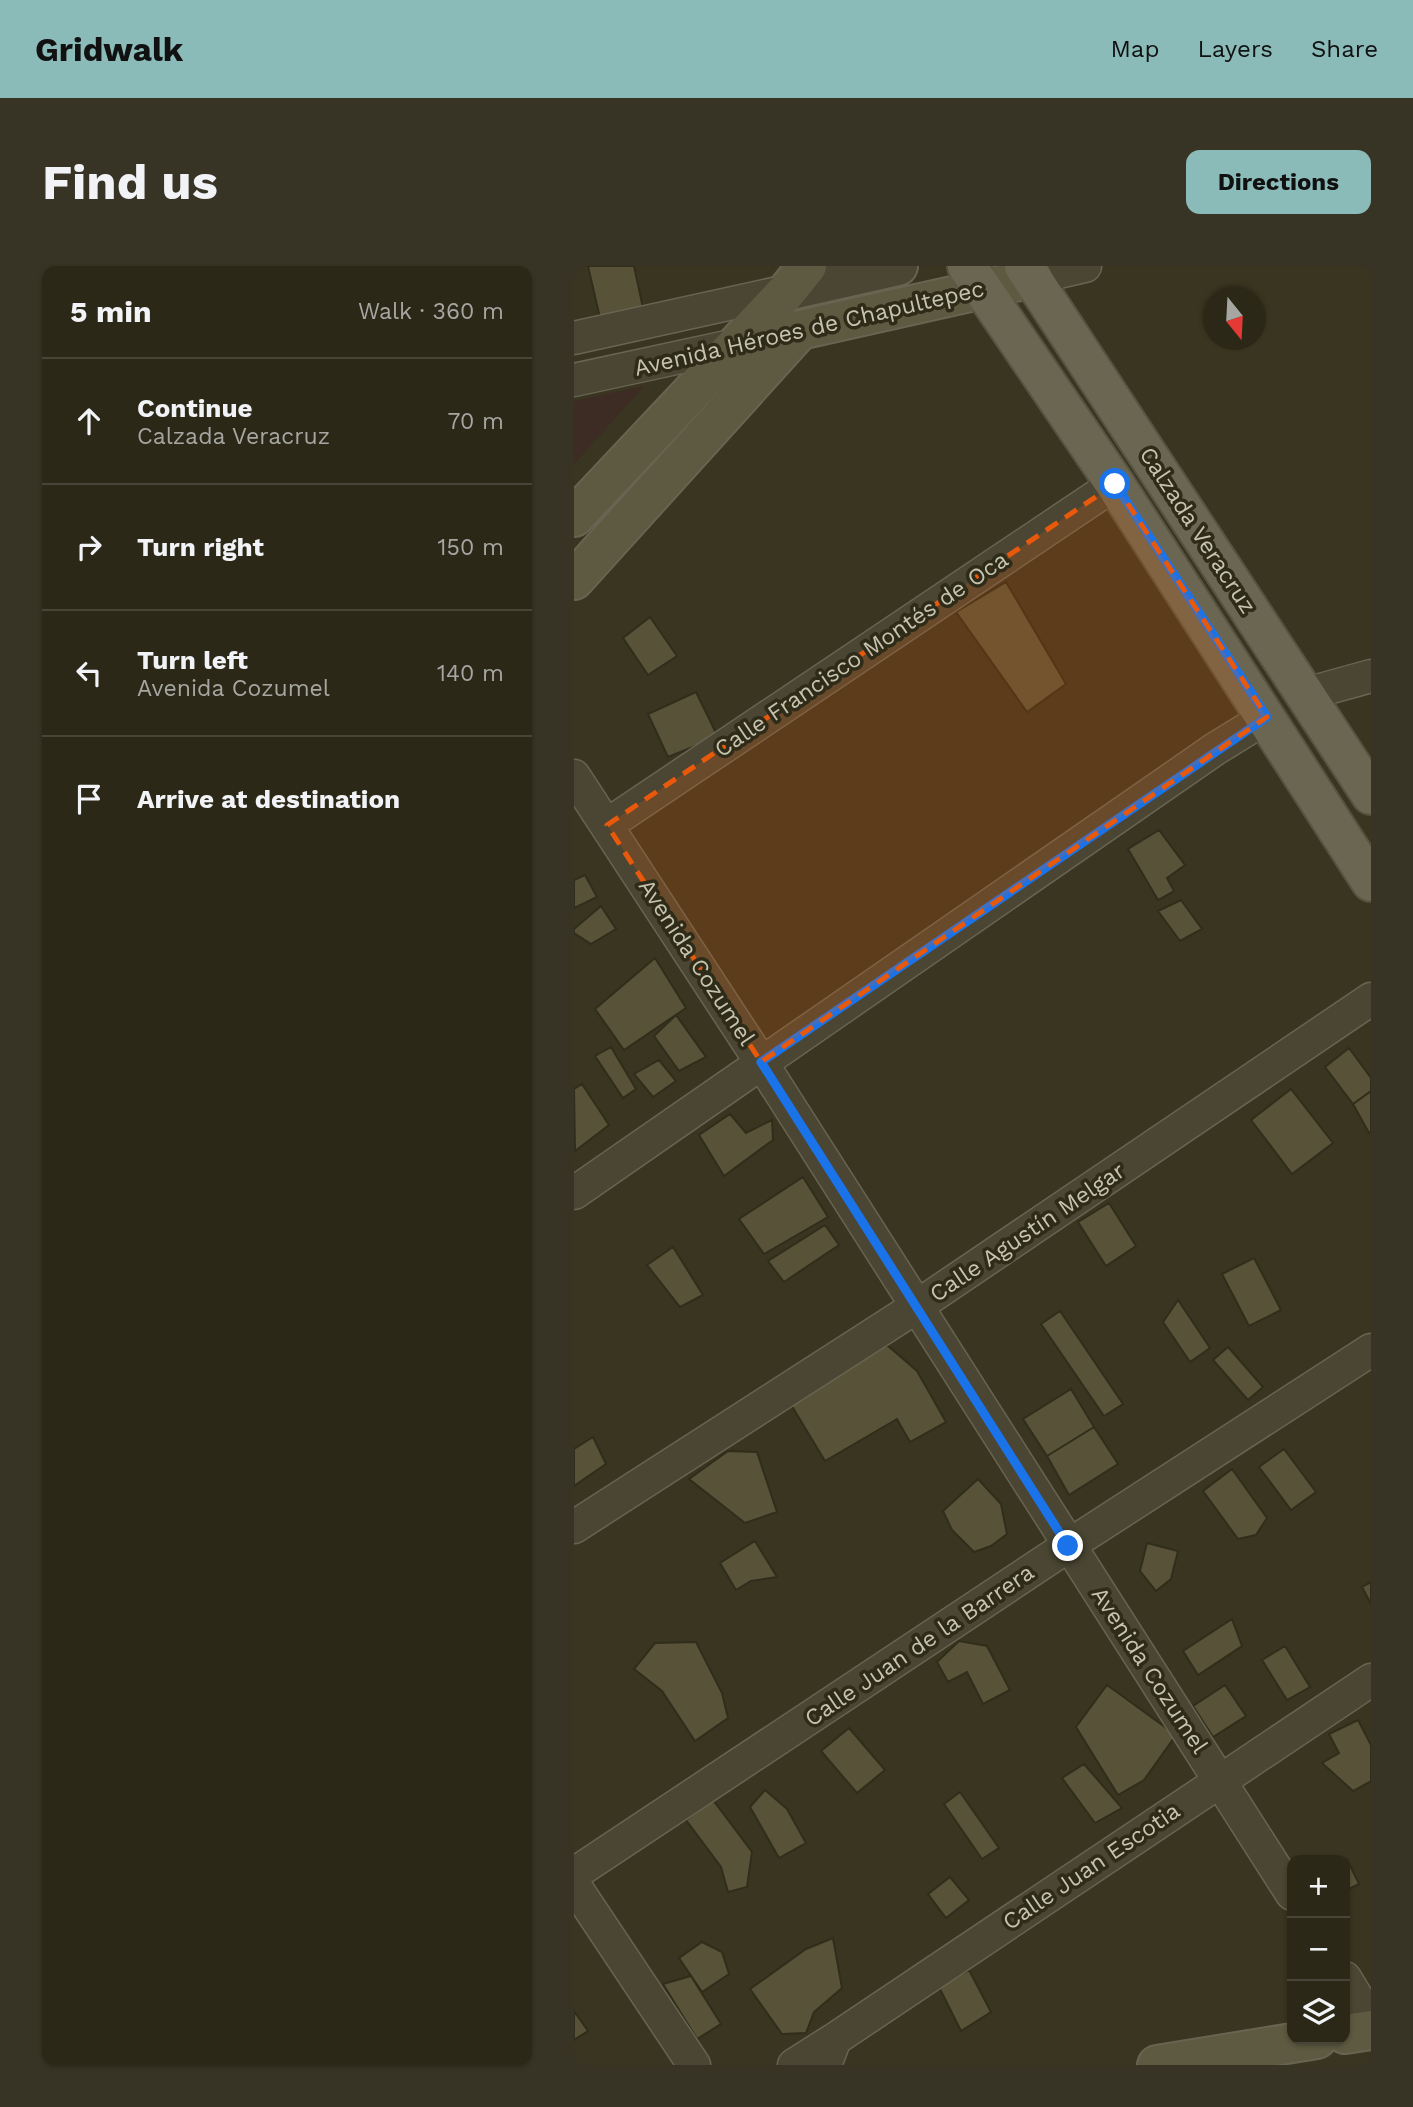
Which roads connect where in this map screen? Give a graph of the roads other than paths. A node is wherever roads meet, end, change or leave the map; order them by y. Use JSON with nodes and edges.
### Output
{"nodes":[{"id":1,"x":898,"y":266,"type":"edge"},
{"id":2,"x":1085,"y":266,"type":"edge"},
{"id":3,"x":1028,"y":272,"type":"edge"},
{"id":4,"x":797,"y":278,"type":"edge"},
{"id":5,"x":974,"y":278,"type":"edge"},
{"id":6,"x":800,"y":330,"type":"junction"},
{"id":7,"x":574,"y":338,"type":"edge"},
{"id":8,"x":736,"y":345,"type":"junction"},
{"id":9,"x":574,"y":380,"type":"edge"},
{"id":10,"x":1115,"y":484,"type":"junction"},
{"id":11,"x":574,"y":517,"type":"edge"},
{"id":12,"x":574,"y":580,"type":"edge"},
{"id":13,"x":1371,"y":676,"type":"edge"},
{"id":14,"x":1306,"y":694,"type":"junction"},
{"id":15,"x":1267,"y":717,"type":"junction"},
{"id":16,"x":574,"y":776,"type":"edge"},
{"id":17,"x":1371,"y":795,"type":"edge"},
{"id":18,"x":607,"y":825,"type":"junction"},
{"id":19,"x":1371,"y":882,"type":"edge"},
{"id":20,"x":1371,"y":999,"type":"edge"},
{"id":21,"x":761,"y":1062,"type":"junction"},
{"id":22,"x":574,"y":1193,"type":"edge"},
{"id":23,"x":916,"y":1307,"type":"junction"},
{"id":24,"x":1371,"y":1350,"type":"edge"},
{"id":25,"x":574,"y":1527,"type":"edge"},
{"id":26,"x":1068,"y":1546,"type":"junction"},
{"id":27,"x":1371,"y":1679,"type":"edge"},
{"id":28,"x":1221,"y":1779,"type":"junction"},
{"id":29,"x":574,"y":1874,"type":"edge"},
{"id":30,"x":574,"y":1885,"type":"edge"},
{"id":31,"x":1287,"y":1886,"type":"edge"},
{"id":32,"x":1347,"y":1981,"type":"edge"},
{"id":33,"x":1371,"y":2021,"type":"edge"},
{"id":34,"x":1371,"y":2030,"type":"edge"},
{"id":35,"x":1350,"y":2033,"type":"edge"},
{"id":36,"x":1287,"y":2044,"type":"edge"},
{"id":37,"x":830,"y":2052,"type":"edge"},
{"id":38,"x":694,"y":2065,"type":"edge"},
{"id":39,"x":794,"y":2065,"type":"edge"},
{"id":40,"x":1161,"y":2065,"type":"edge"}],
"edges":[{"from":1,"to":4,"type":"street","name":"Avenida Héroes de Chapultepec"},
{"from":2,"to":3,"type":"street","name":"Avenida Héroes de Chapultepec"},
{"from":3,"to":5,"type":"main road","name":"Avenida Héroes de Chapultepec"},
{"from":3,"to":14,"type":"main road","name":"Calzada Veracruz"},
{"from":4,"to":7,"type":"street","name":"Avenida Héroes de Chapultepec"},
{"from":4,"to":8,"type":"main road"},
{"from":5,"to":6,"type":"main road","name":"Avenida Héroes de Chapultepec"},
{"from":5,"to":10,"type":"main road","name":"Calzada Veracruz"},
{"from":6,"to":8,"type":"street","name":"Avenida Héroes de Chapultepec"},
{"from":6,"to":12,"type":"main road"},
{"from":8,"to":9,"type":"street","name":"Avenida Héroes de Chapultepec"},
{"from":8,"to":11,"type":"main road"},
{"from":10,"to":15,"type":"main road","name":"Calzada Veracruz"},
{"from":10,"to":18,"type":"street","name":"Calle Francisco Montés de Oca"},
{"from":13,"to":14,"type":"street"},
{"from":14,"to":17,"type":"main road","name":"Calzada Veracruz"},
{"from":15,"to":19,"type":"main road","name":"Calzada Veracruz"},
{"from":15,"to":21,"type":"street"},
{"from":16,"to":18,"type":"street","name":"Avenida Cozumel"},
{"from":18,"to":21,"type":"street","name":"Avenida Cozumel"},
{"from":20,"to":23,"type":"street","name":"Calle Agustín Melgar"},
{"from":21,"to":22,"type":"street"},
{"from":21,"to":23,"type":"street","name":"Avenida Cozumel"},
{"from":23,"to":25,"type":"street","name":"Calle Agustín Melgar"},
{"from":23,"to":26,"type":"street","name":"Avenida Cozumel"},
{"from":24,"to":26,"type":"street","name":"Calle Juan de la Barrera"},
{"from":26,"to":28,"type":"street","name":"Avenida Cozumel"},
{"from":26,"to":29,"type":"street","name":"Calle Juan de la Barrera"},
{"from":27,"to":28,"type":"street","name":"Calle Juan Escotia"},
{"from":28,"to":31,"type":"street","name":"Avenida Cozumel"},
{"from":28,"to":37,"type":"street","name":"Calle Juan Escotia"},
{"from":30,"to":38,"type":"street"},
{"from":32,"to":33,"type":"street"},
{"from":34,"to":35,"type":"main road"},
{"from":36,"to":40,"type":"main road"},
{"from":37,"to":39,"type":"street","name":"Calle Juan Escotia"}]}
